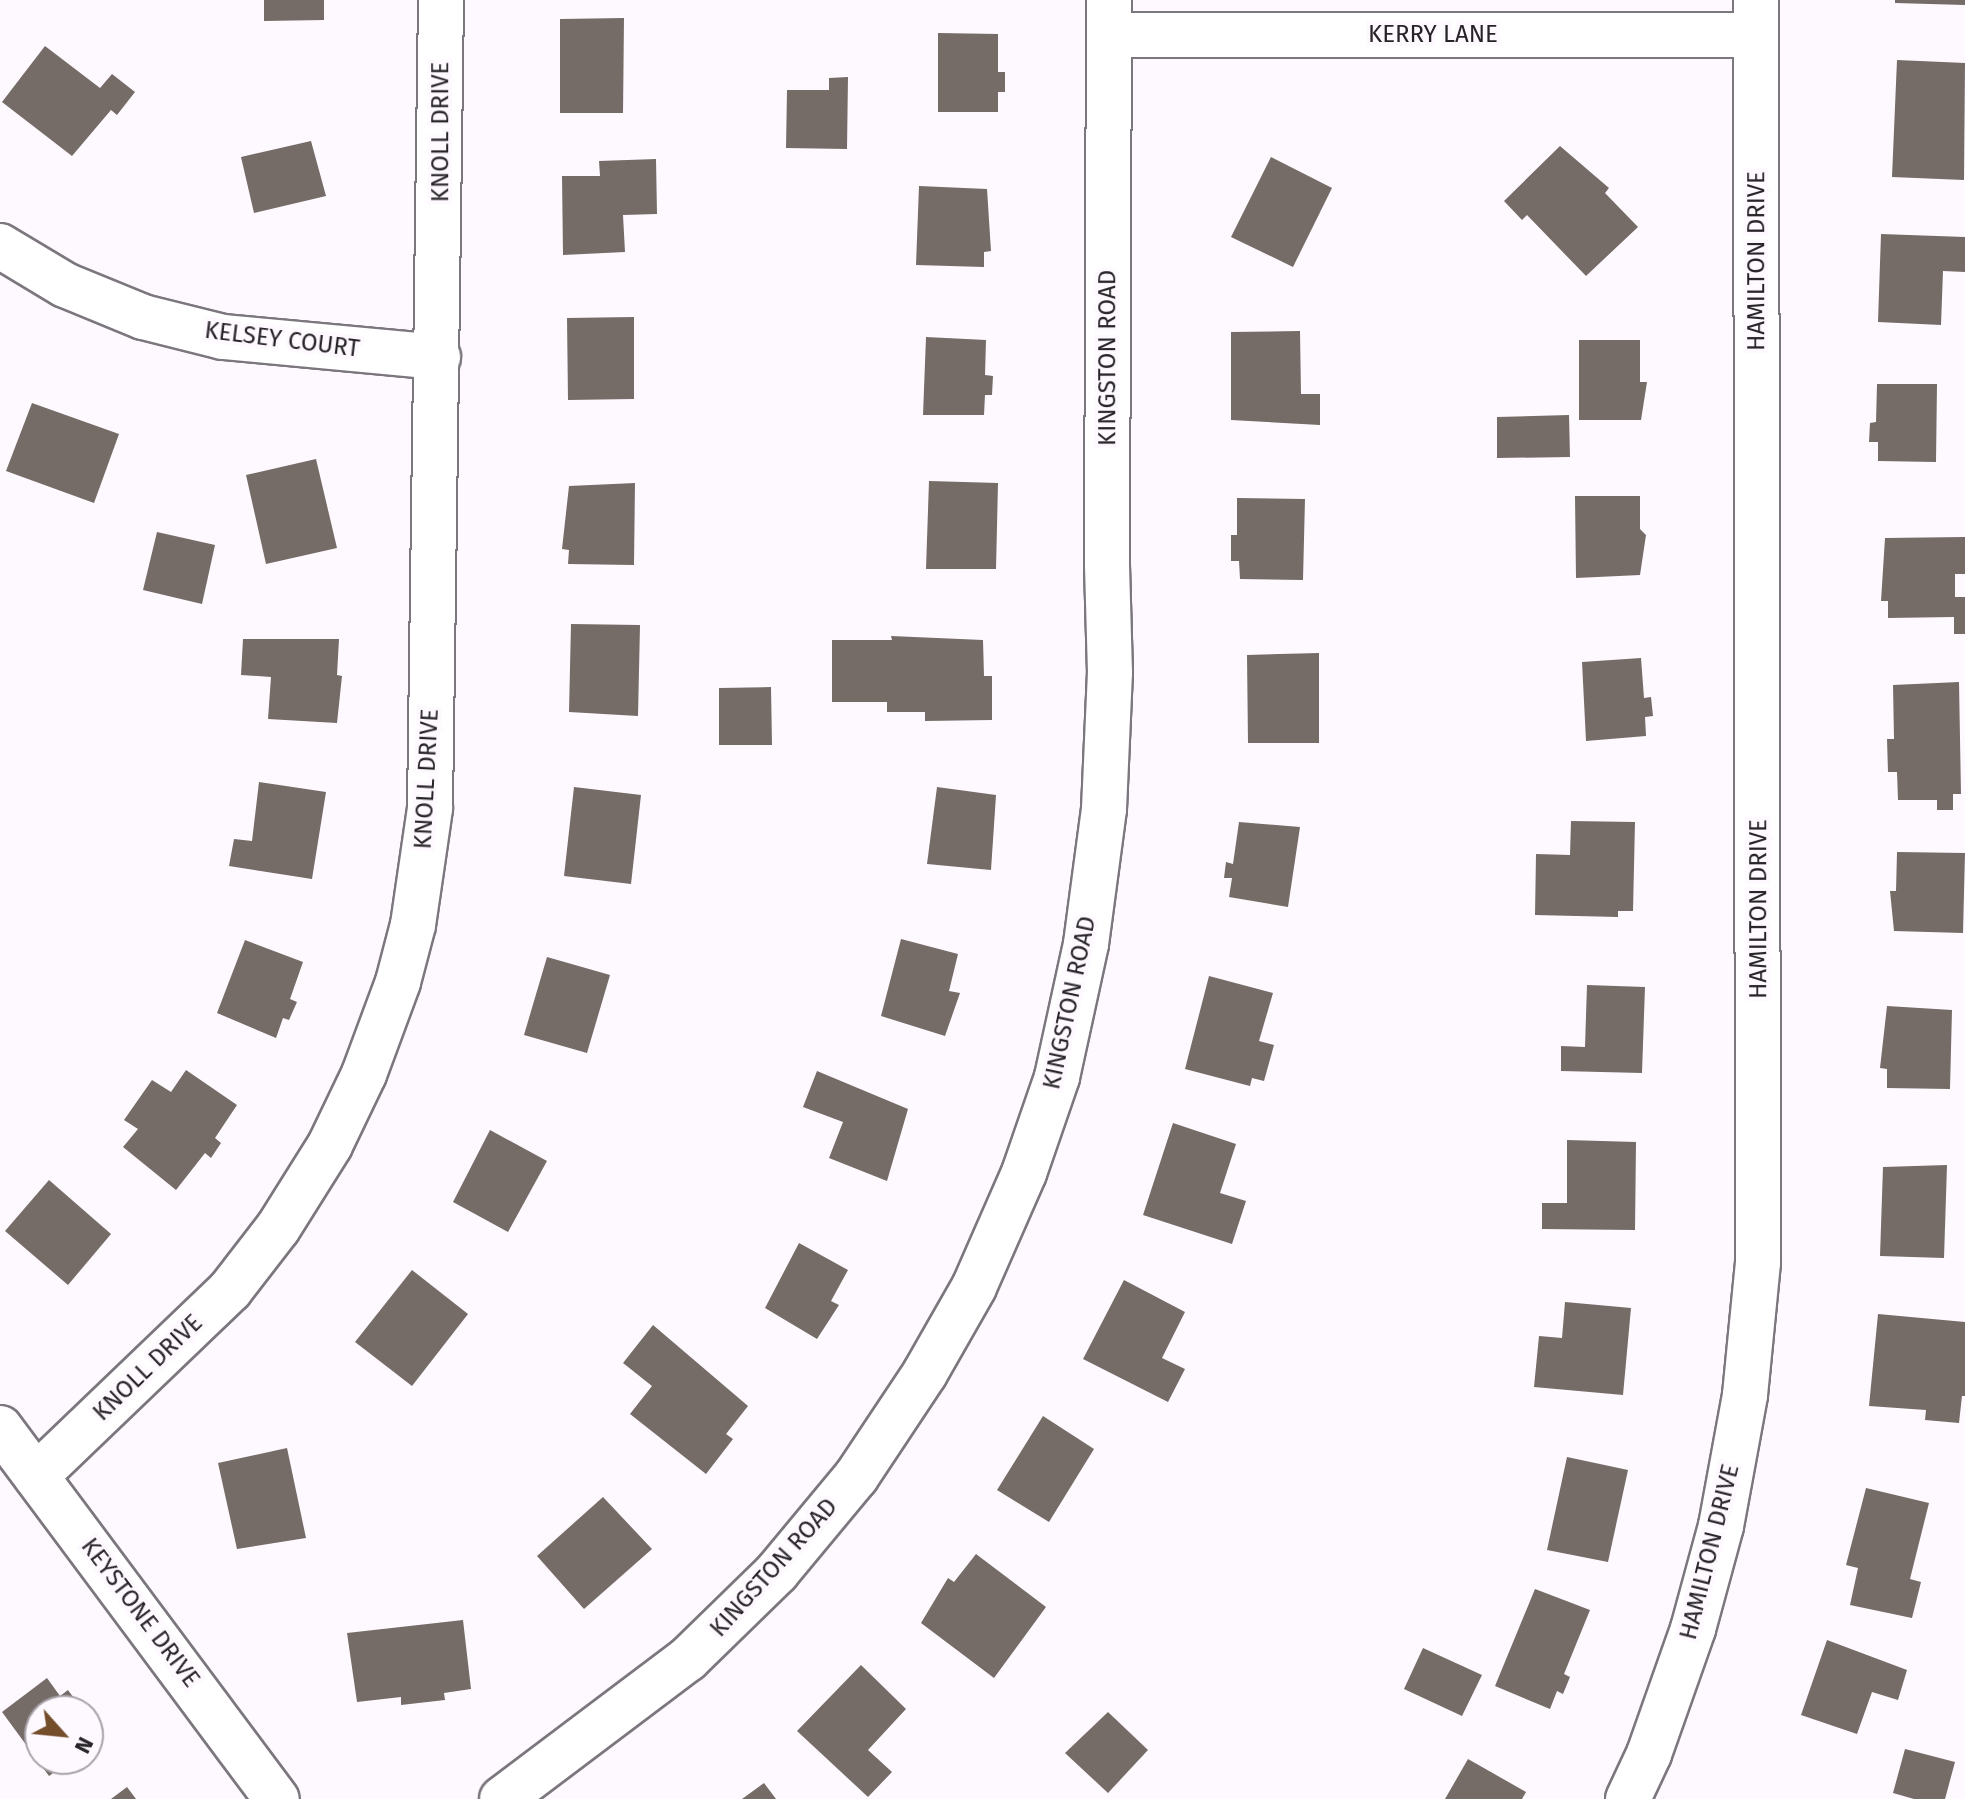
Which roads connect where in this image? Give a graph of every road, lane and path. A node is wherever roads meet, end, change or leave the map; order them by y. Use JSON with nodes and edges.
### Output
{"nodes":[{"id":1,"x":441,"y":0,"type":"edge"},
{"id":2,"x":1109,"y":18,"type":"edge"},
{"id":3,"x":1756,"y":18,"type":"edge"},
{"id":4,"x":0,"y":246,"type":"edge"},
{"id":5,"x":438,"y":357,"type":"junction"},
{"id":6,"x":0,"y":1428,"type":"edge"},
{"id":7,"x":36,"y":1476,"type":"junction"},
{"id":8,"x":277,"y":1799,"type":"edge"},
{"id":9,"x":502,"y":1799,"type":"edge"},
{"id":10,"x":1628,"y":1799,"type":"edge"}],
"edges":[{"from":1,"to":5,"type":"street","name":"KNOLL DRIVE"},
{"from":2,"to":3,"type":"street","name":"KERRY LANE"},
{"from":2,"to":9,"type":"street","name":"KINGSTON ROAD"},
{"from":3,"to":10,"type":"street","name":"HAMILTON DRIVE"},
{"from":4,"to":5,"type":"street","name":"KELSEY COURT"},
{"from":5,"to":7,"type":"street","name":"KNOLL DRIVE"},
{"from":6,"to":7,"type":"street","name":"KEYSTONE DRIVE"},
{"from":7,"to":8,"type":"street","name":"KEYSTONE DRIVE"}]}
